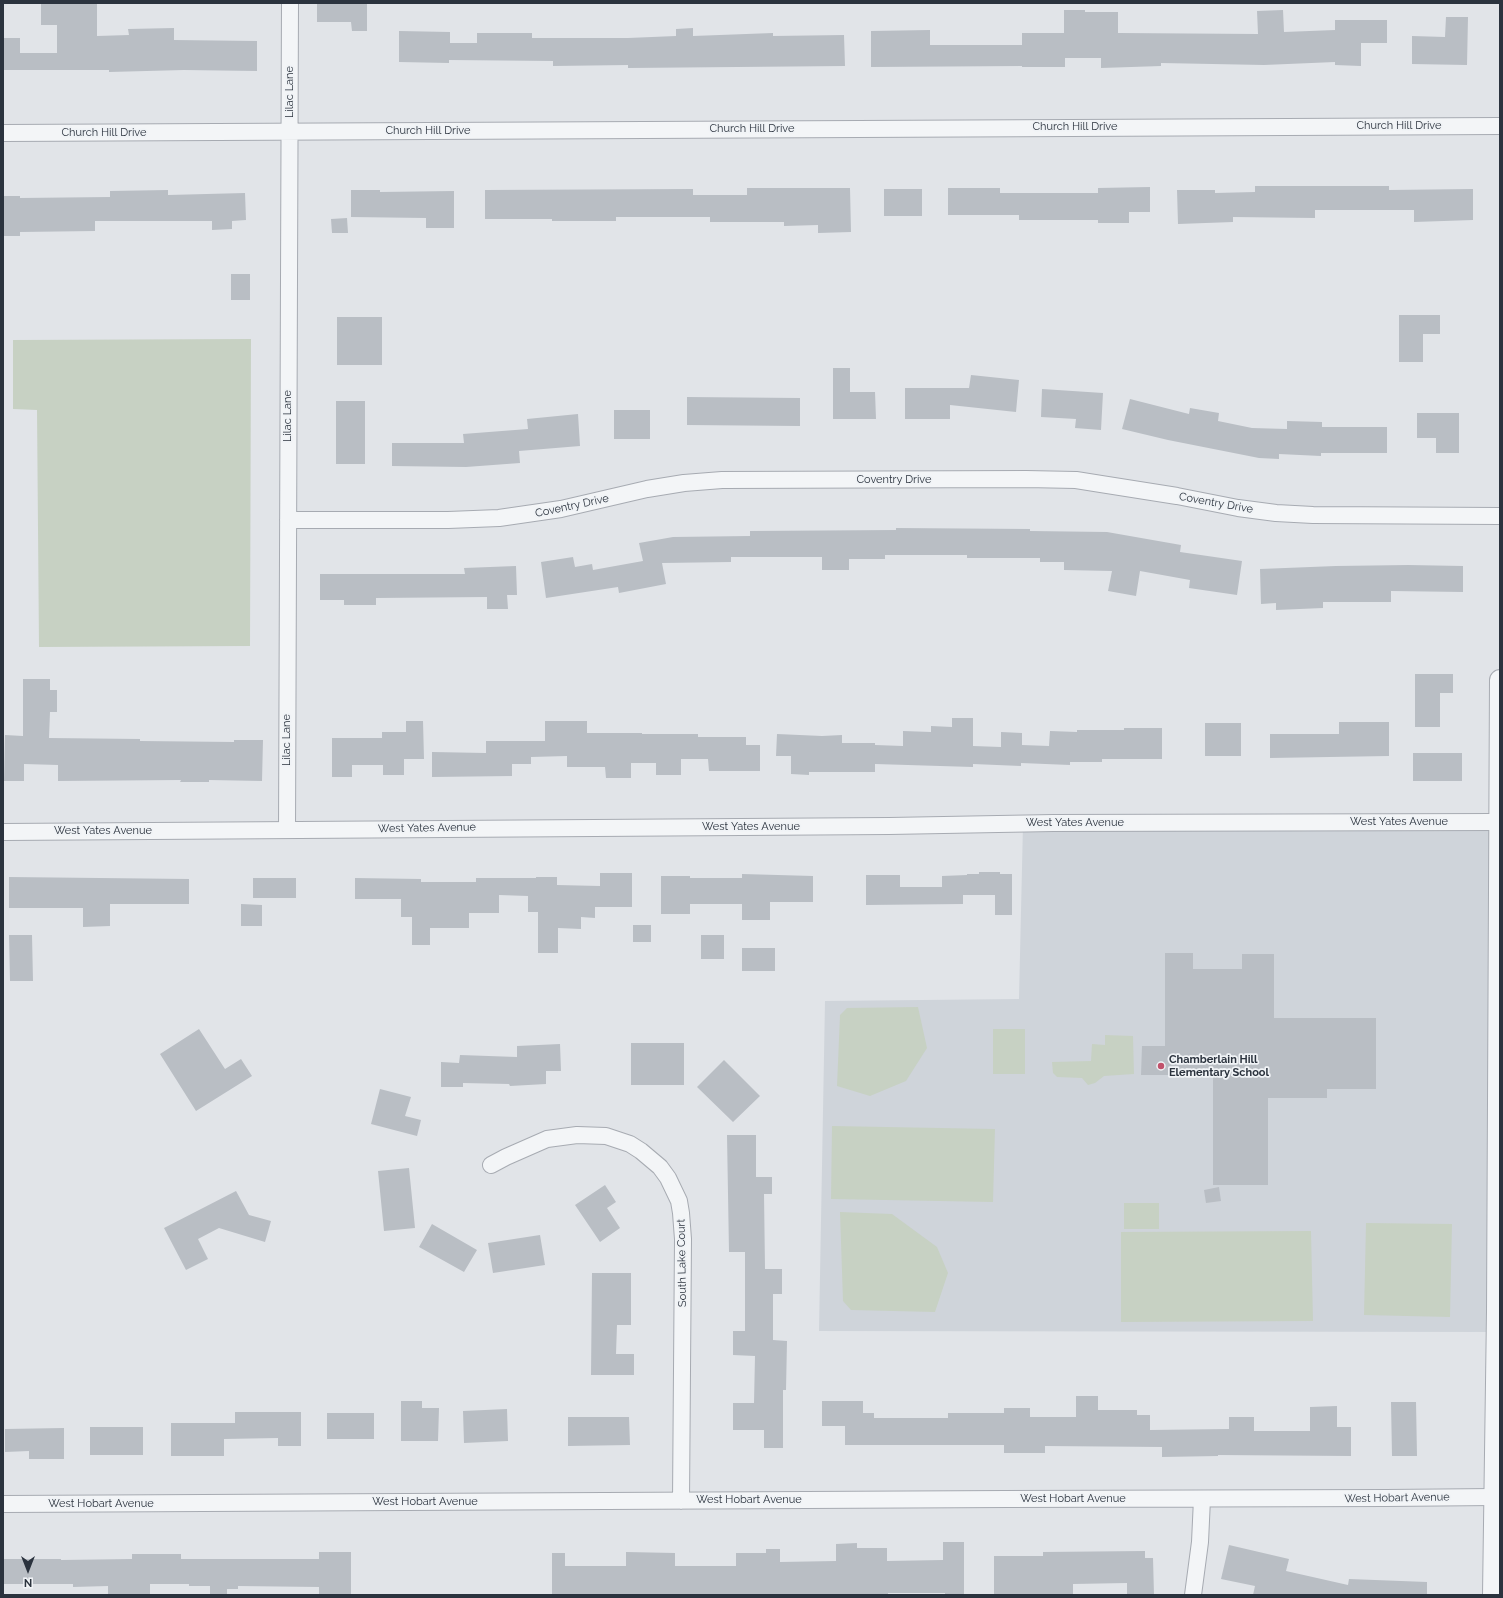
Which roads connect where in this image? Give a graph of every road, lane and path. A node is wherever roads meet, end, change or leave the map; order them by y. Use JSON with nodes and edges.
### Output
{"nodes":[{"id":1,"x":290,"y":3,"type":"edge"},
{"id":2,"x":1500,"y":126,"type":"edge"},
{"id":3,"x":290,"y":132,"type":"junction"},
{"id":4,"x":3,"y":133,"type":"edge"},
{"id":5,"x":1500,"y":516,"type":"edge"},
{"id":6,"x":288,"y":520,"type":"junction"},
{"id":7,"x":1500,"y":680,"type":"edge"},
{"id":8,"x":1499,"y":822,"type":"edge"},
{"id":9,"x":287,"y":830,"type":"junction"},
{"id":10,"x":3,"y":832,"type":"edge"},
{"id":11,"x":491,"y":1165,"type":"dead end"},
{"id":12,"x":1494,"y":1497,"type":"junction"},
{"id":13,"x":1202,"y":1499,"type":"junction"},
{"id":14,"x":682,"y":1501,"type":"junction"},
{"id":15,"x":3,"y":1504,"type":"edge"},
{"id":16,"x":1193,"y":1595,"type":"edge"},
{"id":17,"x":1493,"y":1595,"type":"edge"}],
"edges":[{"from":1,"to":3,"type":"street","name":"Lilac Lane"},
{"from":2,"to":3,"type":"street","name":"Church Hill Drive"},
{"from":3,"to":4,"type":"street","name":"Church Hill Drive"},
{"from":3,"to":6,"type":"street","name":"Lilac Lane"},
{"from":5,"to":6,"type":"street","name":"Coventry Drive"},
{"from":6,"to":9,"type":"street","name":"Lilac Lane"},
{"from":7,"to":8,"type":"street"},
{"from":8,"to":9,"type":"street","name":"West Yates Avenue"},
{"from":8,"to":12,"type":"street"},
{"from":9,"to":10,"type":"street","name":"West Yates Avenue"},
{"from":11,"to":14,"type":"street","name":"South Lake Court"},
{"from":12,"to":13,"type":"street","name":"West Hobart Avenue"},
{"from":12,"to":17,"type":"street"},
{"from":13,"to":14,"type":"street","name":"West Hobart Avenue"},
{"from":13,"to":16,"type":"street"},
{"from":14,"to":15,"type":"street","name":"West Hobart Avenue"}]}
